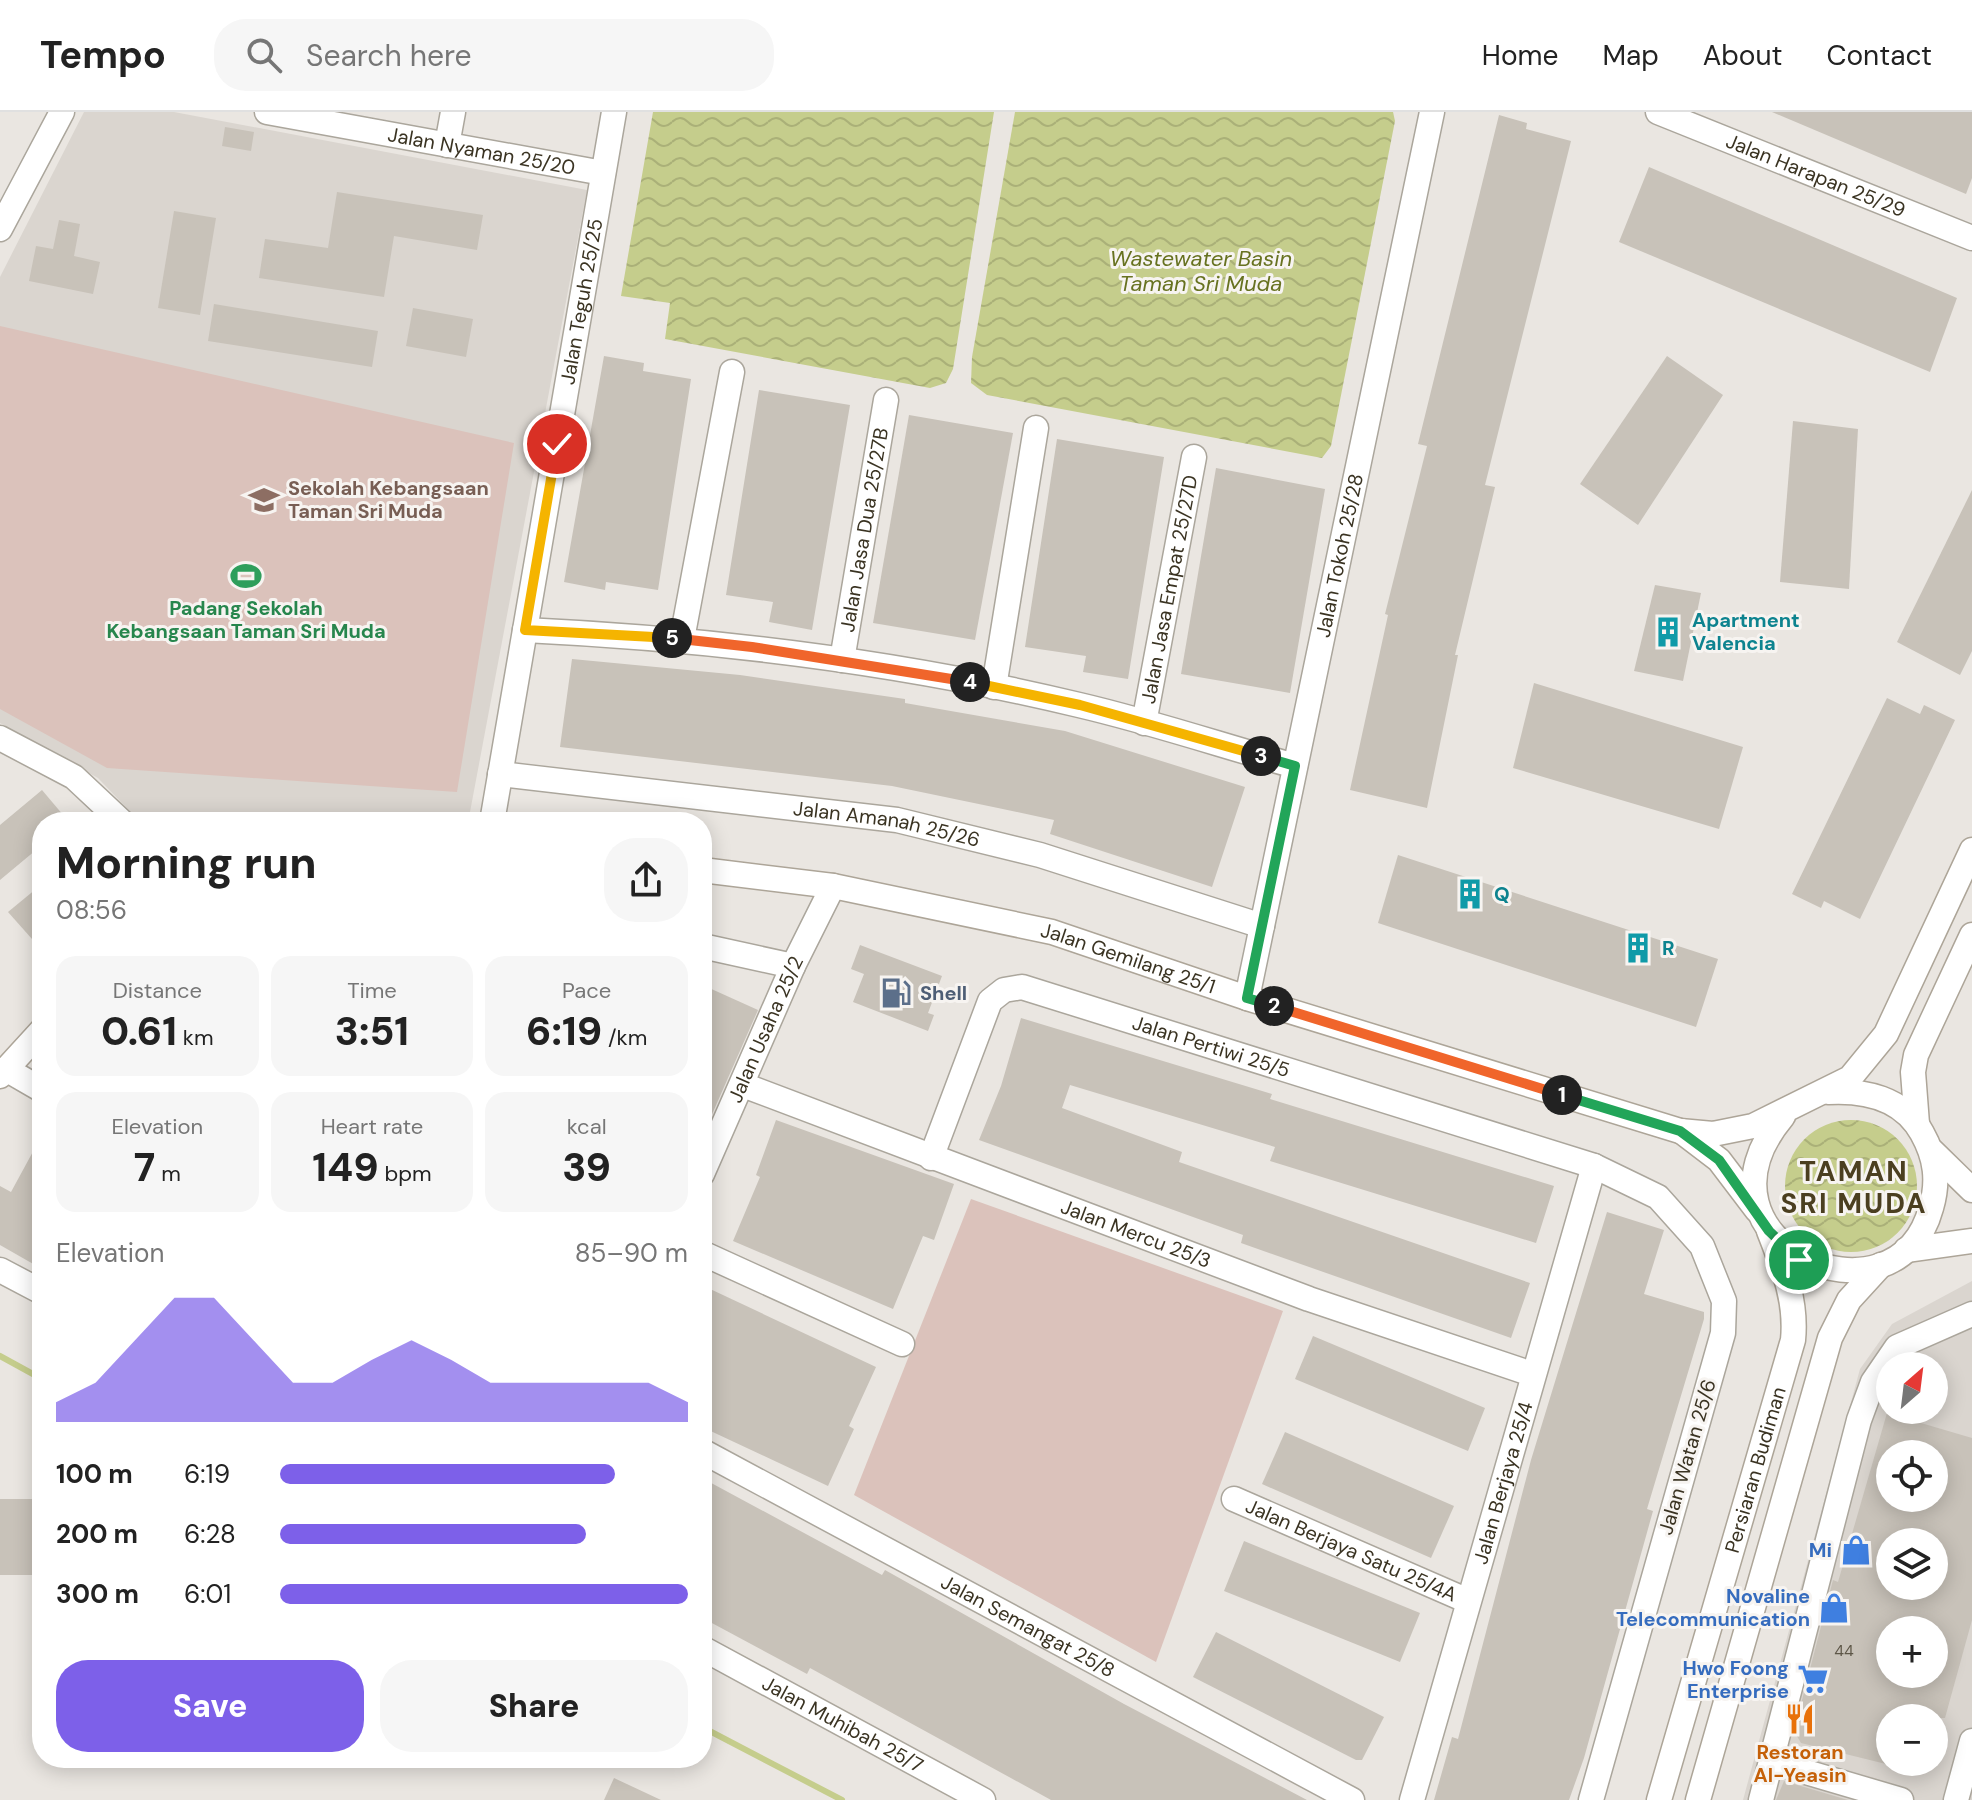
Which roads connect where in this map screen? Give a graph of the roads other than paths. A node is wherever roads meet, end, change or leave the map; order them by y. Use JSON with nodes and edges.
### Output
{"nodes":[{"id":1,"x":62,"y":112,"type":"edge"},
{"id":2,"x":267,"y":112,"type":"edge"},
{"id":3,"x":453,"y":112,"type":"edge"},
{"id":4,"x":614,"y":112,"type":"edge"},
{"id":5,"x":1432,"y":112,"type":"edge"},
{"id":6,"x":1658,"y":112,"type":"edge"},
{"id":7,"x":297,"y":115,"type":"edge"},
{"id":8,"x":447,"y":145,"type":"junction"},
{"id":9,"x":603,"y":173,"type":"junction"},
{"id":10,"x":3,"y":216,"type":"edge"},
{"id":11,"x":1972,"y":238,"type":"edge"},
{"id":12,"x":732,"y":372,"type":"dead end"},
{"id":13,"x":886,"y":400,"type":"dead end"},
{"id":14,"x":1036,"y":428,"type":"dead end"},
{"id":15,"x":1194,"y":457,"type":"dead end"},
{"id":16,"x":525,"y":630,"type":"junction"},
{"id":17,"x":682,"y":639,"type":"junction"},
{"id":18,"x":842,"y":660,"type":"junction"},
{"id":19,"x":994,"y":687,"type":"junction"},
{"id":20,"x":1144,"y":723,"type":"junction"},
{"id":21,"x":0,"y":738,"type":"edge"},
{"id":22,"x":1295,"y":766,"type":"junction"},
{"id":23,"x":500,"y":774,"type":"junction"},
{"id":24,"x":111,"y":812,"type":"edge"},
{"id":25,"x":494,"y":812,"type":"edge"},
{"id":26,"x":1972,"y":850,"type":"edge"},
{"id":27,"x":712,"y":871,"type":"edge"},
{"id":28,"x":833,"y":886,"type":"junction"},
{"id":29,"x":1262,"y":926,"type":"junction"},
{"id":30,"x":1972,"y":935,"type":"edge"},
{"id":31,"x":712,"y":948,"type":"edge"},
{"id":32,"x":793,"y":966,"type":"junction"},
{"id":33,"x":1247,"y":998,"type":"junction"},
{"id":34,"x":32,"y":1041,"type":"edge"},
{"id":35,"x":3,"y":1073,"type":"edge"},
{"id":36,"x":743,"y":1085,"type":"junction"},
{"id":37,"x":32,"y":1086,"type":"edge"},
{"id":38,"x":1823,"y":1092,"type":"junction"},
{"id":39,"x":1789,"y":1108,"type":"junction"},
{"id":40,"x":1917,"y":1124,"type":"junction"},
{"id":41,"x":1680,"y":1131,"type":"junction"},
{"id":42,"x":1932,"y":1151,"type":"junction"},
{"id":43,"x":712,"y":1152,"type":"edge"},
{"id":44,"x":931,"y":1158,"type":"junction"},
{"id":45,"x":1594,"y":1166,"type":"junction"},
{"id":46,"x":1972,"y":1190,"type":"edge"},
{"id":47,"x":1765,"y":1223,"type":"junction"},
{"id":48,"x":1972,"y":1241,"type":"edge"},
{"id":49,"x":1906,"y":1250,"type":"junction"},
{"id":50,"x":712,"y":1258,"type":"edge"},
{"id":51,"x":1881,"y":1265,"type":"junction"},
{"id":52,"x":0,"y":1270,"type":"edge"},
{"id":53,"x":32,"y":1287,"type":"edge"},
{"id":54,"x":1972,"y":1314,"type":"edge"},
{"id":55,"x":902,"y":1344,"type":"dead end"},
{"id":56,"x":1532,"y":1374,"type":"junction"},
{"id":57,"x":712,"y":1456,"type":"edge"},
{"id":58,"x":1234,"y":1499,"type":"dead end"},
{"id":59,"x":1468,"y":1601,"type":"junction"},
{"id":60,"x":712,"y":1653,"type":"edge"},
{"id":61,"x":1972,"y":1741,"type":"edge"},
{"id":62,"x":1772,"y":1762,"type":"junction"},
{"id":63,"x":983,"y":1800,"type":"edge"},
{"id":64,"x":1352,"y":1800,"type":"edge"},
{"id":65,"x":1412,"y":1800,"type":"edge"},
{"id":66,"x":1591,"y":1800,"type":"edge"},
{"id":67,"x":1659,"y":1800,"type":"edge"},
{"id":68,"x":1698,"y":1800,"type":"edge"},
{"id":69,"x":1761,"y":1800,"type":"edge"},
{"id":70,"x":1901,"y":1800,"type":"edge"},
{"id":71,"x":1956,"y":1800,"type":"edge"}],
"edges":[{"from":1,"to":10,"type":"street"},
{"from":2,"to":7,"type":"street","name":"Jalan Nyaman 25/20"},
{"from":3,"to":8,"type":"street"},
{"from":4,"to":9,"type":"street","name":"Jalan Teguh 25/25"},
{"from":5,"to":22,"type":"street","name":"Jalan Tokoh 25/28"},
{"from":6,"to":11,"type":"street","name":"Jalan Harapan 25/29"},
{"from":7,"to":8,"type":"street","name":"Jalan Nyaman 25/20"},
{"from":8,"to":9,"type":"street","name":"Jalan Nyaman 25/20"},
{"from":9,"to":16,"type":"street","name":"Jalan Teguh 25/25"},
{"from":12,"to":17,"type":"street"},
{"from":13,"to":18,"type":"street","name":"Jalan Jasa Dua 25/27B"},
{"from":14,"to":19,"type":"street"},
{"from":15,"to":20,"type":"street","name":"Jalan Jasa Empat 25/27D"},
{"from":16,"to":17,"type":"street"},
{"from":16,"to":23,"type":"street","name":"Jalan Teguh 25/25"},
{"from":17,"to":18,"type":"street"},
{"from":18,"to":19,"type":"street"},
{"from":19,"to":20,"type":"street"},
{"from":20,"to":22,"type":"street"},
{"from":21,"to":24,"type":"street"},
{"from":22,"to":29,"type":"street","name":"Jalan Tokoh 25/28"},
{"from":23,"to":25,"type":"street","name":"Jalan Teguh 25/25"},
{"from":23,"to":29,"type":"street","name":"Jalan Amanah 25/26"},
{"from":26,"to":38,"type":"street"},
{"from":27,"to":28,"type":"street","name":"Jalan Gemilang 25/1"},
{"from":28,"to":32,"type":"street","name":"Jalan Usaha 25/2"},
{"from":28,"to":33,"type":"street","name":"Jalan Gemilang 25/1"},
{"from":29,"to":33,"type":"street","name":"Jalan Tokoh 25/28"},
{"from":30,"to":40,"type":"street"},
{"from":31,"to":32,"type":"street"},
{"from":32,"to":36,"type":"street","name":"Jalan Usaha 25/2"},
{"from":33,"to":41,"type":"street","name":"Jalan Gemilang 25/1"},
{"from":34,"to":35,"type":"street"},
{"from":35,"to":37,"type":"street"},
{"from":36,"to":43,"type":"street","name":"Jalan Usaha 25/2"},
{"from":36,"to":44,"type":"street","name":"Jalan Mercu 25/3"},
{"from":38,"to":39,"type":"street"},
{"from":38,"to":40,"type":"street"},
{"from":39,"to":41,"type":"street","name":"Jalan Gemilang 25/1"},
{"from":39,"to":47,"type":"street"},
{"from":40,"to":42,"type":"street"},
{"from":41,"to":47,"type":"street","name":"Jalan Gemilang 25/1"},
{"from":42,"to":46,"type":"street"},
{"from":42,"to":49,"type":"street"},
{"from":44,"to":45,"type":"street","name":"Jalan Pertiwi 25/5"},
{"from":44,"to":56,"type":"street","name":"Jalan Mercu 25/3"},
{"from":45,"to":56,"type":"street","name":"Jalan Berjaya 25/4"},
{"from":45,"to":66,"type":"street","name":"Jalan Watan 25/6"},
{"from":47,"to":51,"type":"street"},
{"from":47,"to":67,"type":"street","name":"Persiaran Budiman"},
{"from":48,"to":49,"type":"street"},
{"from":49,"to":51,"type":"street"},
{"from":50,"to":55,"type":"street"},
{"from":51,"to":68,"type":"street","name":"Persiaran Budiman"},
{"from":52,"to":53,"type":"street"},
{"from":54,"to":62,"type":"street"},
{"from":56,"to":59,"type":"street","name":"Jalan Berjaya 25/4"},
{"from":57,"to":64,"type":"street","name":"Jalan Semangat 25/8"},
{"from":58,"to":59,"type":"street","name":"Jalan Berjaya Satu 25/4A"},
{"from":59,"to":65,"type":"street","name":"Jalan Berjaya 25/4"},
{"from":60,"to":63,"type":"street","name":"Jalan Muhibah 25/7"},
{"from":61,"to":71,"type":"street"},
{"from":62,"to":69,"type":"street"},
{"from":62,"to":70,"type":"street"}]}
